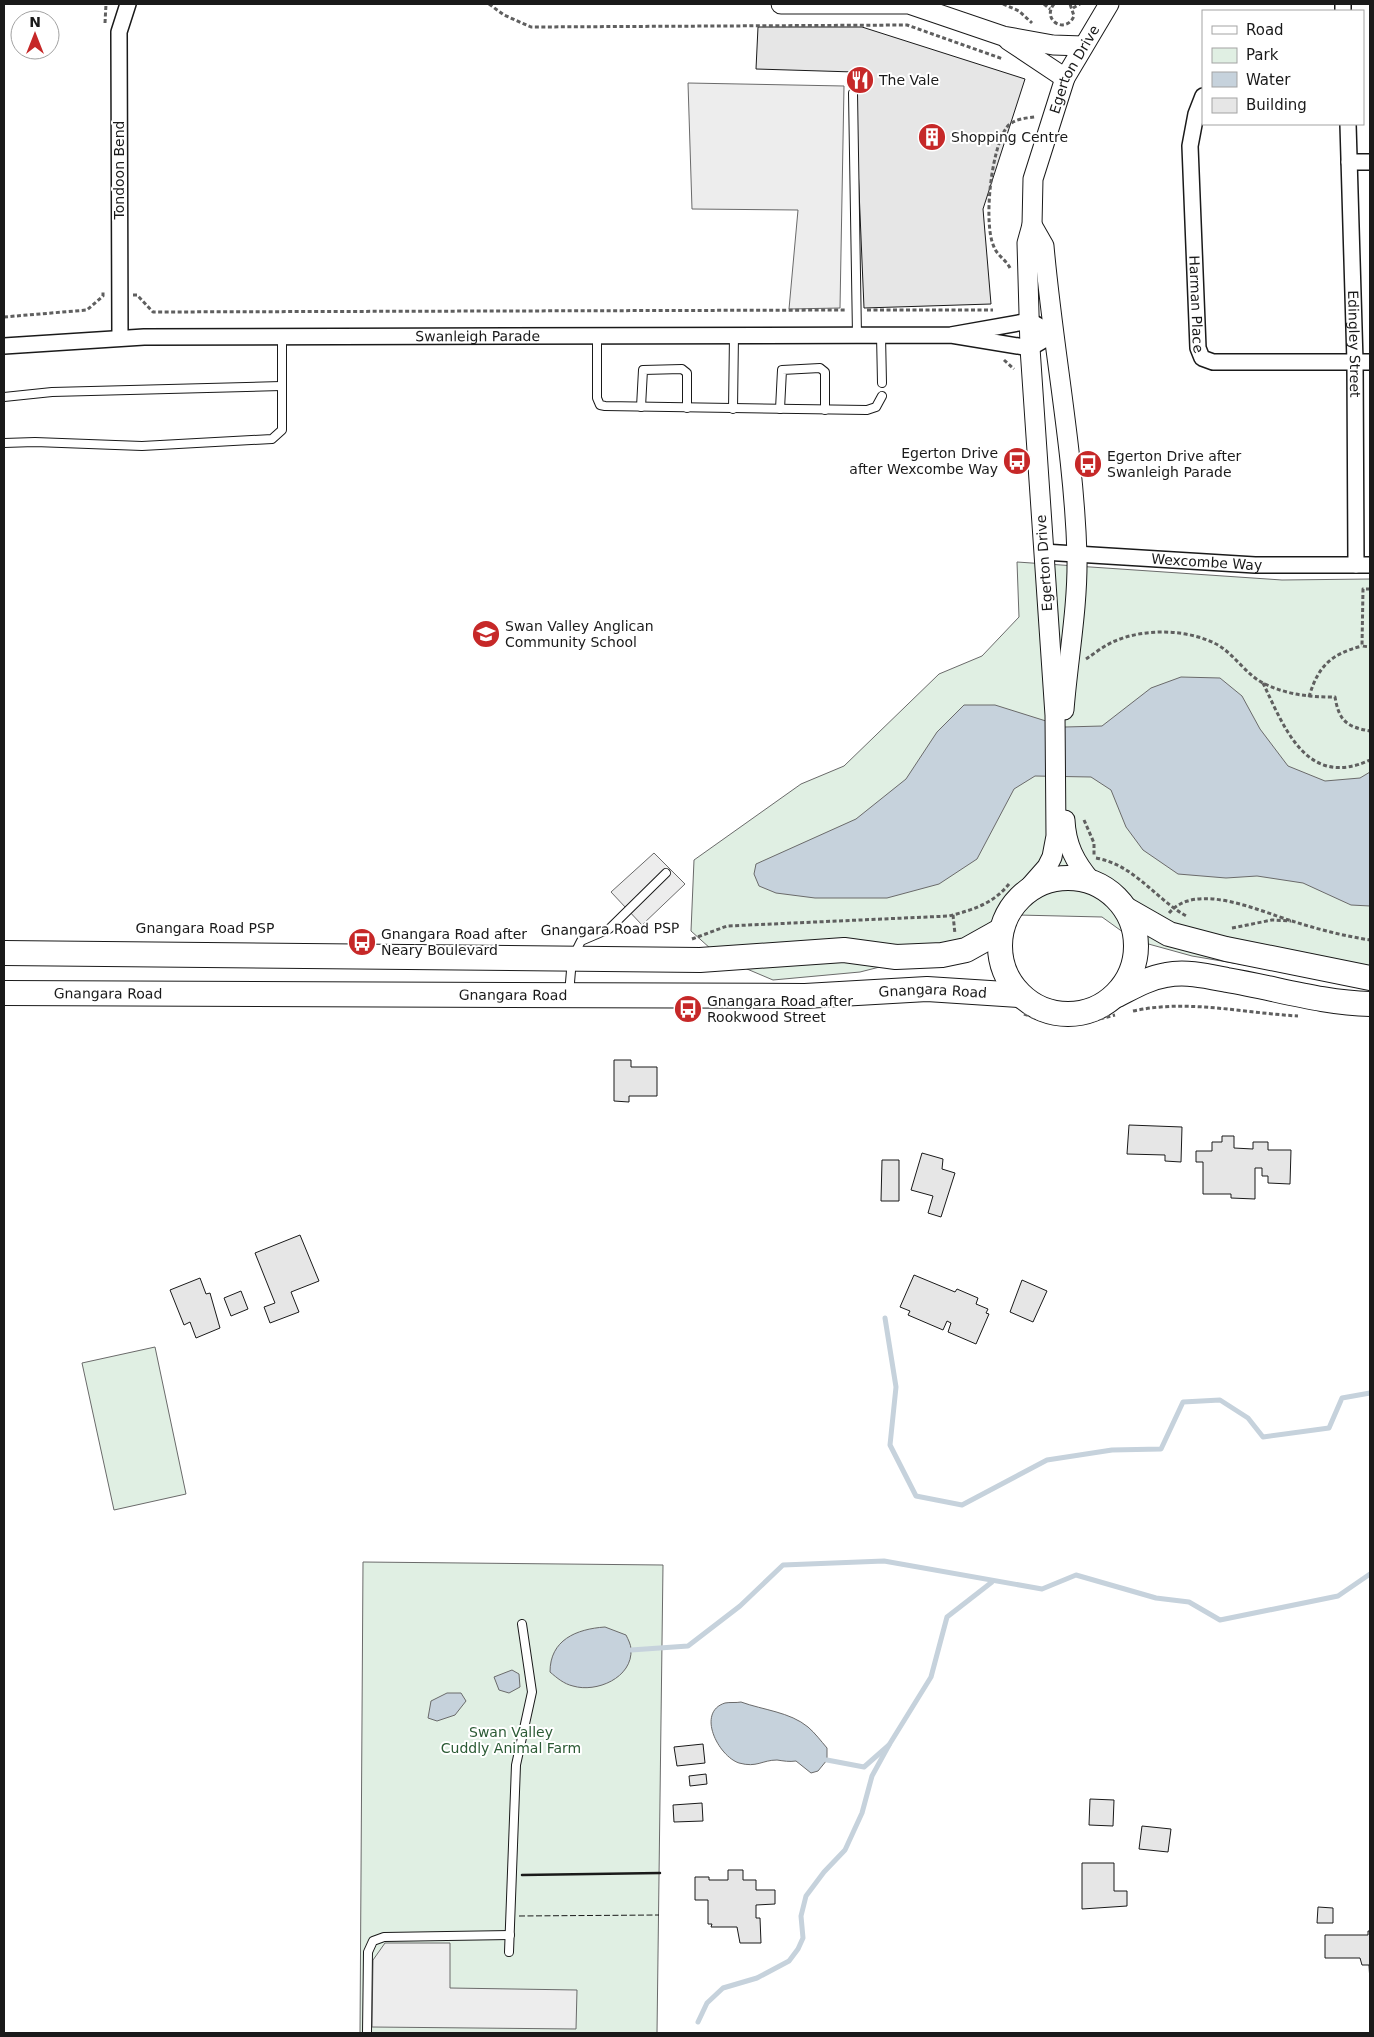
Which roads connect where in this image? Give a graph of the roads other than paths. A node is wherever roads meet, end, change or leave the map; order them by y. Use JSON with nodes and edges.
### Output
{"nodes":[{"id":1,"x":128,"y":4,"type":"edge"},
{"id":2,"x":781,"y":4,"type":"edge"},
{"id":3,"x":892,"y":4,"type":"edge"},
{"id":4,"x":1109,"y":4,"type":"edge"},
{"id":5,"x":1003,"y":36,"type":"junction"},
{"id":6,"x":1083,"y":46,"type":"junction"},
{"id":7,"x":1065,"y":78,"type":"junction"},
{"id":8,"x":852,"y":93,"type":"dead end"},
{"id":9,"x":1202,"y":99,"type":"edge"},
{"id":10,"x":1348,"y":125,"type":"edge"},
{"id":11,"x":1349,"y":162,"type":"junction"},
{"id":12,"x":1370,"y":162,"type":"edge"},
{"id":13,"x":1032,"y":225,"type":"junction"},
{"id":14,"x":1030,"y":321,"type":"junction"},
{"id":15,"x":1054,"y":334,"type":"junction"},
{"id":16,"x":734,"y":335,"type":"junction"},
{"id":17,"x":857,"y":335,"type":"junction"},
{"id":18,"x":880,"y":335,"type":"junction"},
{"id":19,"x":951,"y":335,"type":"junction"},
{"id":20,"x":597,"y":336,"type":"junction"},
{"id":21,"x":282,"y":337,"type":"junction"},
{"id":22,"x":120,"y":338,"type":"junction"},
{"id":23,"x":4,"y":346,"type":"edge"},
{"id":24,"x":1030,"y":348,"type":"junction"},
{"id":25,"x":1363,"y":362,"type":"edge"},
{"id":26,"x":882,"y":383,"type":"dead end"},
{"id":27,"x":282,"y":386,"type":"junction"},
{"id":28,"x":882,"y":396,"type":"dead end"},
{"id":29,"x":4,"y":397,"type":"edge"},
{"id":30,"x":641,"y":407,"type":"junction"},
{"id":31,"x":687,"y":408,"type":"junction"},
{"id":32,"x":733,"y":408,"type":"junction"},
{"id":33,"x":780,"y":409,"type":"junction"},
{"id":34,"x":825,"y":410,"type":"junction"},
{"id":35,"x":4,"y":443,"type":"edge"},
{"id":36,"x":1043,"y":552,"type":"junction"},
{"id":37,"x":1077,"y":554,"type":"junction"},
{"id":38,"x":1363,"y":565,"type":"edge"},
{"id":39,"x":1060,"y":715,"type":"junction"},
{"id":40,"x":1060,"y":790,"type":"junction"},
{"id":41,"x":666,"y":872,"type":"dead end"},
{"id":42,"x":1091,"y":881,"type":"junction"},
{"id":43,"x":1018,"y":886,"type":"junction"},
{"id":44,"x":1127,"y":910,"type":"junction"},
{"id":45,"x":1000,"y":931,"type":"junction"},
{"id":46,"x":4,"y":953,"type":"edge"},
{"id":47,"x":572,"y":959,"type":"junction"},
{"id":48,"x":1370,"y":978,"type":"edge"},
{"id":49,"x":4,"y":993,"type":"edge"},
{"id":50,"x":1020,"y":995,"type":"junction"},
{"id":51,"x":569,"y":996,"type":"junction"},
{"id":52,"x":1114,"y":996,"type":"junction"},
{"id":53,"x":1370,"y":1004,"type":"edge"},
{"id":54,"x":522,"y":1624,"type":"dead end"},
{"id":55,"x":510,"y":1934,"type":"junction"},
{"id":56,"x":509,"y":1952,"type":"dead end"},
{"id":57,"x":367,"y":2033,"type":"edge"}],
"edges":[{"from":1,"to":22,"type":"street","name":"Tondoon Bend"},
{"from":2,"to":3,"type":"street"},
{"from":3,"to":5,"type":"street"},
{"from":4,"to":6,"type":"street","name":"Egerton Drive"},
{"from":5,"to":6,"type":"street"},
{"from":5,"to":7,"type":"street"},
{"from":6,"to":7,"type":"street","name":"Egerton Drive"},
{"from":7,"to":13,"type":"street","name":"Egerton Drive"},
{"from":8,"to":17,"type":"lane"},
{"from":9,"to":25,"type":"street","name":"Harman Place"},
{"from":10,"to":11,"type":"street","name":"Edingley Street"},
{"from":11,"to":12,"type":"street"},
{"from":11,"to":25,"type":"street","name":"Edingley Street"},
{"from":13,"to":14,"type":"street","name":"Egerton Drive"},
{"from":13,"to":15,"type":"street","name":"Egerton Drive"},
{"from":14,"to":15,"type":"street"},
{"from":14,"to":19,"type":"street","name":"Swanleigh Parade"},
{"from":14,"to":24,"type":"street","name":"Egerton Drive"},
{"from":15,"to":24,"type":"street"},
{"from":15,"to":37,"type":"street","name":"Egerton Drive"},
{"from":16,"to":17,"type":"street","name":"Swanleigh Parade"},
{"from":16,"to":20,"type":"street","name":"Swanleigh Parade"},
{"from":16,"to":32,"type":"lane"},
{"from":17,"to":18,"type":"street","name":"Swanleigh Parade"},
{"from":18,"to":19,"type":"street","name":"Swanleigh Parade"},
{"from":18,"to":26,"type":"lane"},
{"from":19,"to":24,"type":"street","name":"Swanleigh Parade"},
{"from":20,"to":21,"type":"street","name":"Swanleigh Parade"},
{"from":20,"to":30,"type":"lane"},
{"from":21,"to":22,"type":"street","name":"Swanleigh Parade"},
{"from":21,"to":27,"type":"lane"},
{"from":22,"to":23,"type":"street","name":"Swanleigh Parade"},
{"from":24,"to":36,"type":"street","name":"Egerton Drive"},
{"from":25,"to":38,"type":"street","name":"Edingley Street"},
{"from":27,"to":29,"type":"lane"},
{"from":27,"to":35,"type":"lane"},
{"from":28,"to":34,"type":"lane"},
{"from":30,"to":31,"type":"lane"},
{"from":30,"to":31,"type":"lane"},
{"from":31,"to":32,"type":"lane"},
{"from":32,"to":33,"type":"lane"},
{"from":33,"to":34,"type":"lane"},
{"from":33,"to":34,"type":"lane"},
{"from":36,"to":37,"type":"street","name":"Wexcombe Way"},
{"from":36,"to":39,"type":"street","name":"Egerton Drive"},
{"from":37,"to":38,"type":"street","name":"Wexcombe Way"},
{"from":37,"to":39,"type":"street","name":"Egerton Drive"},
{"from":39,"to":40,"type":"street","name":"Egerton Drive"},
{"from":40,"to":42,"type":"street","name":"Egerton Drive"},
{"from":40,"to":43,"type":"street","name":"Egerton Drive"},
{"from":41,"to":47,"type":"lane"},
{"from":42,"to":43,"type":"main road"},
{"from":42,"to":44,"type":"main road"},
{"from":43,"to":45,"type":"main road"},
{"from":44,"to":48,"type":"main road"},
{"from":44,"to":52,"type":"main road"},
{"from":45,"to":47,"type":"main road"},
{"from":45,"to":50,"type":"main road"},
{"from":46,"to":47,"type":"main road"},
{"from":47,"to":51,"type":"lane"},
{"from":49,"to":51,"type":"main road","name":"Gnangara Road"},
{"from":50,"to":51,"type":"main road","name":"Gnangara Road"},
{"from":50,"to":52,"type":"main road"},
{"from":52,"to":53,"type":"main road"},
{"from":54,"to":55,"type":"lane"},
{"from":55,"to":56,"type":"lane"},
{"from":55,"to":57,"type":"lane"}]}
